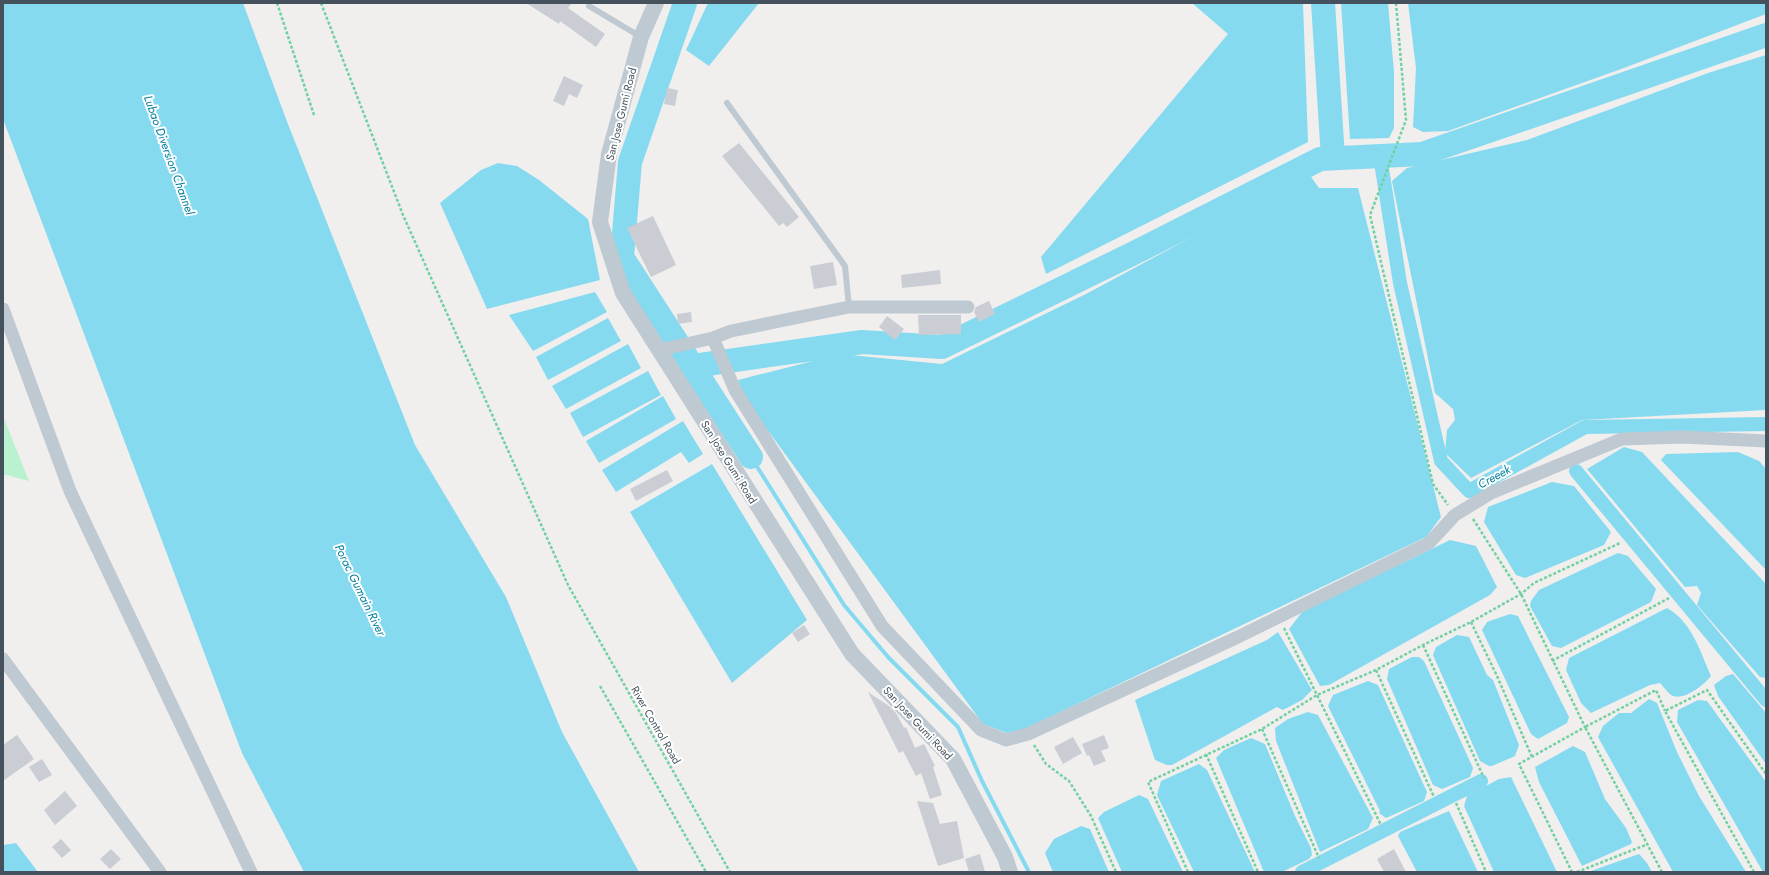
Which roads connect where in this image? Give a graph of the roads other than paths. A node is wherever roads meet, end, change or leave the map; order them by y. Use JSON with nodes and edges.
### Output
{"nodes":[{"id":1,"x":656,"y":3,"type":"edge"},
{"id":2,"x":589,"y":6,"type":"dead end"},
{"id":3,"x":641,"y":37,"type":"junction"},
{"id":4,"x":727,"y":103,"type":"dead end"},
{"id":5,"x":849,"y":307,"type":"junction"},
{"id":6,"x":968,"y":307,"type":"dead end"},
{"id":7,"x":3,"y":309,"type":"edge"},
{"id":8,"x":713,"y":338,"type":"junction"},
{"id":9,"x":659,"y":350,"type":"junction"},
{"id":10,"x":1766,"y":441,"type":"edge"},
{"id":11,"x":3,"y":660,"type":"edge"},
{"id":12,"x":160,"y":872,"type":"edge"},
{"id":13,"x":250,"y":872,"type":"edge"},
{"id":14,"x":1010,"y":872,"type":"edge"}],
"edges":[{"from":1,"to":3,"type":"street","name":"San Jose Gumi Road"},
{"from":2,"to":3,"type":"lane"},
{"from":3,"to":9,"type":"street","name":"San Jose Gumi Road"},
{"from":4,"to":5,"type":"lane"},
{"from":5,"to":6,"type":"street"},
{"from":5,"to":8,"type":"street"},
{"from":7,"to":13,"type":"street"},
{"from":8,"to":9,"type":"street"},
{"from":8,"to":10,"type":"street"},
{"from":9,"to":14,"type":"street","name":"San Jose Gumi Road"},
{"from":11,"to":12,"type":"street"}]}
